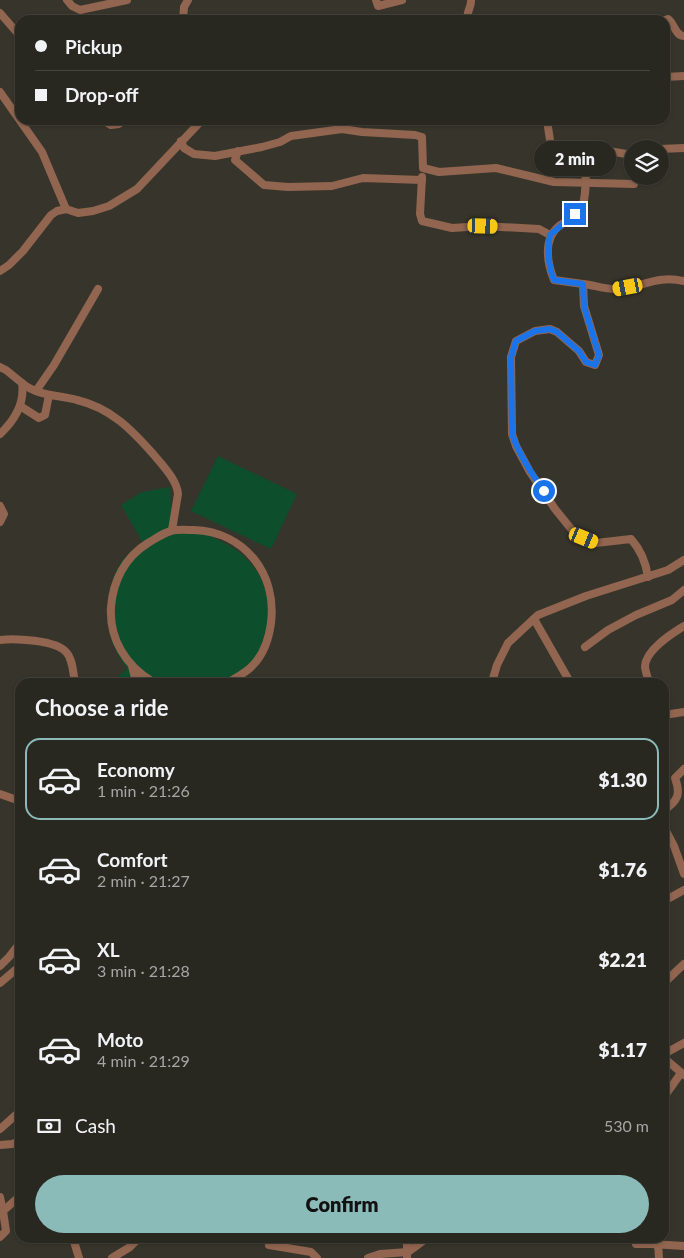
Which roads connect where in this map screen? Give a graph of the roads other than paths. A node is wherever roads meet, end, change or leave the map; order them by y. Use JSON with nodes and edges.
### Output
{"nodes":[{"id":1,"x":67,"y":0,"type":"edge"},
{"id":2,"x":127,"y":0,"type":"edge"},
{"id":3,"x":188,"y":0,"type":"edge"},
{"id":4,"x":376,"y":0,"type":"edge"},
{"id":5,"x":402,"y":0,"type":"edge"},
{"id":6,"x":471,"y":0,"type":"edge"},
{"id":7,"x":0,"y":13,"type":"edge"},
{"id":8,"x":183,"y":15,"type":"edge"},
{"id":9,"x":467,"y":15,"type":"edge"},
{"id":10,"x":670,"y":21,"type":"edge"},
{"id":11,"x":15,"y":30,"type":"edge"},
{"id":12,"x":684,"y":36,"type":"edge"},
{"id":13,"x":684,"y":76,"type":"edge"},
{"id":14,"x":670,"y":77,"type":"edge"},
{"id":15,"x":0,"y":92,"type":"edge"},
{"id":16,"x":15,"y":113,"type":"edge"},
{"id":17,"x":23,"y":125,"type":"edge"},
{"id":18,"x":197,"y":125,"type":"edge"},
{"id":19,"x":342,"y":125,"type":"edge"},
{"id":20,"x":548,"y":125,"type":"edge"},
{"id":21,"x":342,"y":129,"type":"junction"},
{"id":22,"x":181,"y":141,"type":"junction"},
{"id":23,"x":684,"y":148,"type":"edge"},
{"id":24,"x":669,"y":149,"type":"edge"},
{"id":25,"x":238,"y":151,"type":"junction"},
{"id":26,"x":585,"y":151,"type":"junction"},
{"id":27,"x":624,"y":154,"type":"edge"},
{"id":28,"x":423,"y":168,"type":"junction"},
{"id":29,"x":422,"y":180,"type":"junction"},
{"id":30,"x":586,"y":184,"type":"junction"},
{"id":31,"x":624,"y":184,"type":"edge"},
{"id":32,"x":66,"y":209,"type":"junction"},
{"id":33,"x":550,"y":235,"type":"junction"},
{"id":34,"x":0,"y":271,"type":"edge"},
{"id":35,"x":684,"y":281,"type":"edge"},
{"id":36,"x":583,"y":284,"type":"junction"},
{"id":37,"x":98,"y":289,"type":"dead end"},
{"id":38,"x":0,"y":367,"type":"edge"},
{"id":39,"x":22,"y":384,"type":"junction"},
{"id":40,"x":36,"y":391,"type":"junction"},
{"id":41,"x":49,"y":395,"type":"junction"},
{"id":42,"x":20,"y":406,"type":"junction"},
{"id":43,"x":0,"y":434,"type":"edge"},
{"id":44,"x":0,"y":506,"type":"edge"},
{"id":45,"x":0,"y":522,"type":"edge"},
{"id":46,"x":172,"y":530,"type":"junction"},
{"id":47,"x":684,"y":560,"type":"edge"},
{"id":48,"x":648,"y":577,"type":"junction"},
{"id":49,"x":684,"y":590,"type":"edge"},
{"id":50,"x":534,"y":618,"type":"junction"},
{"id":51,"x":684,"y":626,"type":"edge"},
{"id":52,"x":0,"y":640,"type":"edge"},
{"id":53,"x":585,"y":647,"type":"dead end"},
{"id":54,"x":132,"y":666,"type":"junction"},
{"id":55,"x":74,"y":678,"type":"edge"},
{"id":56,"x":135,"y":678,"type":"edge"},
{"id":57,"x":146,"y":678,"type":"edge"},
{"id":58,"x":235,"y":678,"type":"edge"},
{"id":59,"x":493,"y":678,"type":"edge"},
{"id":60,"x":568,"y":678,"type":"edge"},
{"id":61,"x":648,"y":678,"type":"edge"},
{"id":62,"x":684,"y":712,"type":"edge"},
{"id":63,"x":669,"y":714,"type":"edge"},
{"id":64,"x":684,"y":769,"type":"edge"},
{"id":65,"x":0,"y":794,"type":"edge"},
{"id":66,"x":15,"y":799,"type":"edge"},
{"id":67,"x":669,"y":807,"type":"edge"},
{"id":68,"x":669,"y":836,"type":"edge"},
{"id":69,"x":684,"y":874,"type":"edge"},
{"id":70,"x":684,"y":890,"type":"edge"},
{"id":71,"x":669,"y":898,"type":"edge"},
{"id":72,"x":15,"y":949,"type":"edge"},
{"id":73,"x":684,"y":964,"type":"edge"},
{"id":74,"x":0,"y":966,"type":"edge"},
{"id":75,"x":15,"y":970,"type":"edge"},
{"id":76,"x":669,"y":978,"type":"edge"},
{"id":77,"x":0,"y":983,"type":"edge"},
{"id":78,"x":684,"y":1043,"type":"edge"},
{"id":79,"x":669,"y":1051,"type":"edge"},
{"id":80,"x":669,"y":1062,"type":"edge"},
{"id":81,"x":682,"y":1074,"type":"edge"},
{"id":82,"x":669,"y":1091,"type":"edge"},
{"id":83,"x":15,"y":1116,"type":"edge"},
{"id":84,"x":0,"y":1129,"type":"edge"},
{"id":85,"x":15,"y":1143,"type":"edge"},
{"id":86,"x":0,"y":1145,"type":"edge"},
{"id":87,"x":0,"y":1197,"type":"edge"},
{"id":88,"x":15,"y":1200,"type":"edge"},
{"id":89,"x":3,"y":1211,"type":"junction"},
{"id":90,"x":0,"y":1236,"type":"edge"},
{"id":91,"x":74,"y":1243,"type":"edge"},
{"id":92,"x":133,"y":1243,"type":"edge"},
{"id":93,"x":421,"y":1243,"type":"edge"},
{"id":94,"x":644,"y":1243,"type":"edge"},
{"id":95,"x":653,"y":1243,"type":"edge"},
{"id":96,"x":661,"y":1243,"type":"edge"},
{"id":97,"x":269,"y":1244,"type":"dead end"},
{"id":98,"x":636,"y":1244,"type":"dead end"},
{"id":99,"x":684,"y":1246,"type":"edge"},
{"id":100,"x":408,"y":1255,"type":"edge"},
{"id":101,"x":79,"y":1258,"type":"edge"},
{"id":102,"x":112,"y":1258,"type":"edge"},
{"id":103,"x":317,"y":1258,"type":"edge"},
{"id":104,"x":368,"y":1258,"type":"edge"},
{"id":105,"x":659,"y":1258,"type":"edge"}],
"edges":[{"from":1,"to":2,"type":"street"},
{"from":3,"to":8,"type":"street"},
{"from":4,"to":5,"type":"street"},
{"from":6,"to":9,"type":"street"},
{"from":7,"to":11,"type":"street"},
{"from":10,"to":12,"type":"street"},
{"from":13,"to":14,"type":"street"},
{"from":15,"to":16,"type":"street"},
{"from":17,"to":32,"type":"street"},
{"from":18,"to":22,"type":"street"},
{"from":19,"to":21,"type":"street"},
{"from":20,"to":26,"type":"street"},
{"from":21,"to":25,"type":"street"},
{"from":21,"to":28,"type":"street"},
{"from":22,"to":25,"type":"street"},
{"from":22,"to":32,"type":"street"},
{"from":23,"to":24,"type":"street"},
{"from":25,"to":29,"type":"street"},
{"from":26,"to":27,"type":"street"},
{"from":26,"to":30,"type":"street"},
{"from":28,"to":29,"type":"street"},
{"from":28,"to":30,"type":"street"},
{"from":29,"to":33,"type":"street"},
{"from":30,"to":31,"type":"street"},
{"from":30,"to":33,"type":"street"},
{"from":32,"to":34,"type":"street"},
{"from":33,"to":36,"type":"street"},
{"from":35,"to":36,"type":"street"},
{"from":36,"to":48,"type":"street"},
{"from":37,"to":40,"type":"street"},
{"from":38,"to":39,"type":"street"},
{"from":39,"to":40,"type":"street"},
{"from":39,"to":42,"type":"street"},
{"from":40,"to":41,"type":"street"},
{"from":41,"to":42,"type":"street"},
{"from":41,"to":46,"type":"street"},
{"from":42,"to":43,"type":"street"},
{"from":44,"to":45,"type":"street"},
{"from":46,"to":54,"type":"street"},
{"from":46,"to":58,"type":"street"},
{"from":47,"to":48,"type":"street"},
{"from":48,"to":50,"type":"street"},
{"from":49,"to":53,"type":"street"},
{"from":50,"to":59,"type":"street"},
{"from":50,"to":60,"type":"street"},
{"from":51,"to":61,"type":"street"},
{"from":52,"to":55,"type":"street"},
{"from":54,"to":56,"type":"street"},
{"from":54,"to":57,"type":"street"},
{"from":62,"to":63,"type":"street"},
{"from":64,"to":67,"type":"street"},
{"from":65,"to":66,"type":"street"},
{"from":68,"to":69,"type":"street"},
{"from":70,"to":71,"type":"street"},
{"from":72,"to":74,"type":"street"},
{"from":73,"to":76,"type":"street"},
{"from":75,"to":77,"type":"street"},
{"from":78,"to":79,"type":"street"},
{"from":80,"to":81,"type":"street"},
{"from":81,"to":82,"type":"street"},
{"from":83,"to":84,"type":"street"},
{"from":85,"to":86,"type":"street"},
{"from":87,"to":89,"type":"street"},
{"from":88,"to":89,"type":"street"},
{"from":89,"to":90,"type":"street"},
{"from":91,"to":101,"type":"street"},
{"from":92,"to":102,"type":"street"},
{"from":93,"to":100,"type":"street"},
{"from":94,"to":98,"type":"street"},
{"from":95,"to":105,"type":"street"},
{"from":96,"to":99,"type":"street"},
{"from":97,"to":103,"type":"street"},
{"from":100,"to":104,"type":"street"}]}
